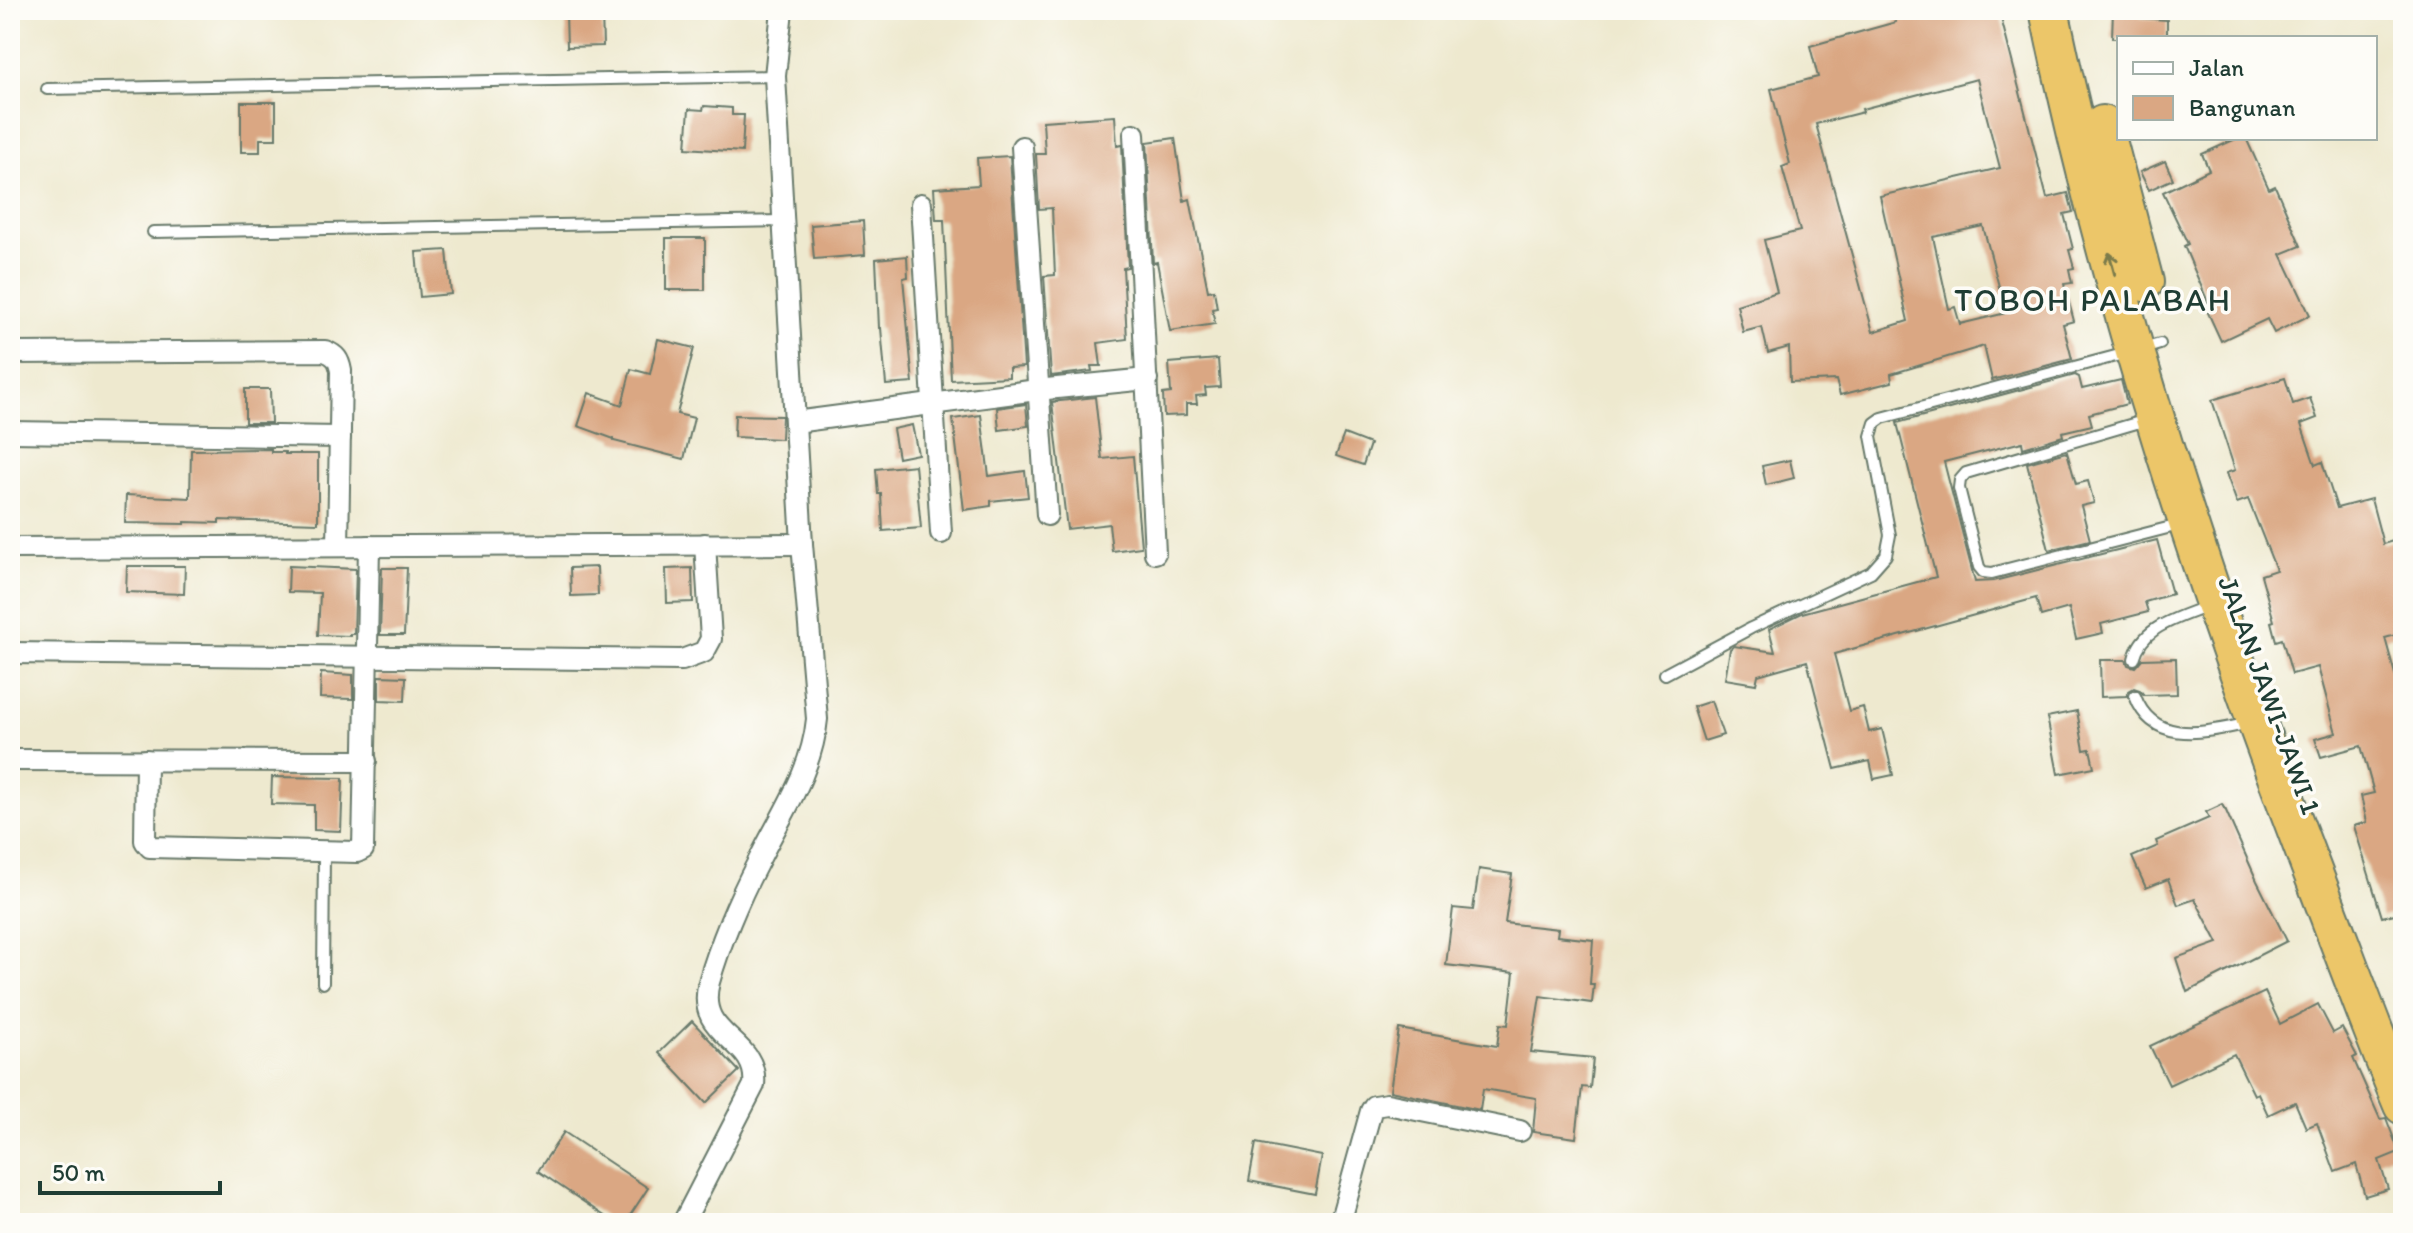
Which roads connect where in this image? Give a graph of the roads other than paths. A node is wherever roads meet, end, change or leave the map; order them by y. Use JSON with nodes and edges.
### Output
{"nodes":[{"id":1,"x":782,"y":10,"type":"edge"},
{"id":2,"x":2049,"y":10,"type":"edge"},
{"id":3,"x":2074,"y":10,"type":"edge"},
{"id":4,"x":775,"y":76,"type":"junction"},
{"id":5,"x":47,"y":89,"type":"dead end"},
{"id":6,"x":1134,"y":134,"type":"dead end"},
{"id":7,"x":1022,"y":147,"type":"dead end"},
{"id":8,"x":921,"y":204,"type":"dead end"},
{"id":9,"x":783,"y":221,"type":"junction"},
{"id":10,"x":153,"y":232,"type":"dead end"},
{"id":11,"x":2148,"y":347,"type":"junction"},
{"id":12,"x":10,"y":353,"type":"edge"},
{"id":13,"x":1147,"y":379,"type":"junction"},
{"id":14,"x":1037,"y":390,"type":"junction"},
{"id":15,"x":931,"y":404,"type":"junction"},
{"id":16,"x":2156,"y":418,"type":"junction"},
{"id":17,"x":795,"y":422,"type":"junction"},
{"id":18,"x":10,"y":432,"type":"edge"},
{"id":19,"x":340,"y":437,"type":"junction"},
{"id":20,"x":1047,"y":515,"type":"dead end"},
{"id":21,"x":2189,"y":522,"type":"junction"},
{"id":22,"x":941,"y":533,"type":"dead end"},
{"id":23,"x":705,"y":544,"type":"junction"},
{"id":24,"x":802,"y":544,"type":"junction"},
{"id":25,"x":338,"y":546,"type":"junction"},
{"id":26,"x":369,"y":546,"type":"junction"},
{"id":27,"x":10,"y":548,"type":"edge"},
{"id":28,"x":1155,"y":553,"type":"dead end"},
{"id":29,"x":2216,"y":603,"type":"junction"},
{"id":30,"x":10,"y":653,"type":"edge"},
{"id":31,"x":368,"y":659,"type":"junction"},
{"id":32,"x":2134,"y":659,"type":"dead end"},
{"id":33,"x":1665,"y":674,"type":"dead end"},
{"id":34,"x":2135,"y":696,"type":"dead end"},
{"id":35,"x":2264,"y":719,"type":"junction"},
{"id":36,"x":10,"y":760,"type":"edge"},
{"id":37,"x":146,"y":760,"type":"junction"},
{"id":38,"x":366,"y":761,"type":"junction"},
{"id":39,"x":324,"y":852,"type":"junction"},
{"id":40,"x":323,"y":983,"type":"dead end"},
{"id":41,"x":2403,"y":1039,"type":"edge"},
{"id":42,"x":2399,"y":1086,"type":"edge"},
{"id":43,"x":1520,"y":1131,"type":"dead end"},
{"id":44,"x":683,"y":1223,"type":"edge"},
{"id":45,"x":1340,"y":1223,"type":"edge"}],
"edges":[{"from":1,"to":4,"type":"street"},
{"from":11,"to":2,"type":"highway","one_way":true},
{"from":3,"to":11,"type":"highway"},
{"from":4,"to":5,"type":"lane"},
{"from":4,"to":9,"type":"street"},
{"from":6,"to":13,"type":"street"},
{"from":7,"to":14,"type":"street"},
{"from":8,"to":15,"type":"street"},
{"from":9,"to":10,"type":"lane"},
{"from":9,"to":17,"type":"street"},
{"from":11,"to":16,"type":"highway"},
{"from":11,"to":33,"type":"lane"},
{"from":11,"to":35,"type":"highway","name":"JALAN JAWI-JAWI 1"},
{"from":12,"to":19,"type":"street"},
{"from":13,"to":14,"type":"street"},
{"from":13,"to":28,"type":"street"},
{"from":14,"to":15,"type":"street"},
{"from":14,"to":20,"type":"street"},
{"from":15,"to":17,"type":"street"},
{"from":15,"to":22,"type":"street"},
{"from":16,"to":21,"type":"highway"},
{"from":16,"to":21,"type":"lane"},
{"from":17,"to":24,"type":"street"},
{"from":18,"to":19,"type":"street"},
{"from":19,"to":25,"type":"street"},
{"from":21,"to":29,"type":"highway"},
{"from":23,"to":24,"type":"street"},
{"from":23,"to":26,"type":"street"},
{"from":23,"to":31,"type":"street"},
{"from":24,"to":44,"type":"street"},
{"from":25,"to":26,"type":"street"},
{"from":25,"to":27,"type":"street"},
{"from":26,"to":31,"type":"street"},
{"from":29,"to":32,"type":"lane"},
{"from":29,"to":35,"type":"highway"},
{"from":30,"to":31,"type":"street"},
{"from":31,"to":38,"type":"street"},
{"from":34,"to":35,"type":"lane"},
{"from":35,"to":41,"type":"highway","name":"JALAN JAWI-JAWI 1"},
{"from":35,"to":42,"type":"highway"},
{"from":36,"to":37,"type":"street"},
{"from":37,"to":38,"type":"street"},
{"from":37,"to":39,"type":"street"},
{"from":38,"to":39,"type":"street"},
{"from":39,"to":40,"type":"lane"},
{"from":43,"to":45,"type":"street"}]}
